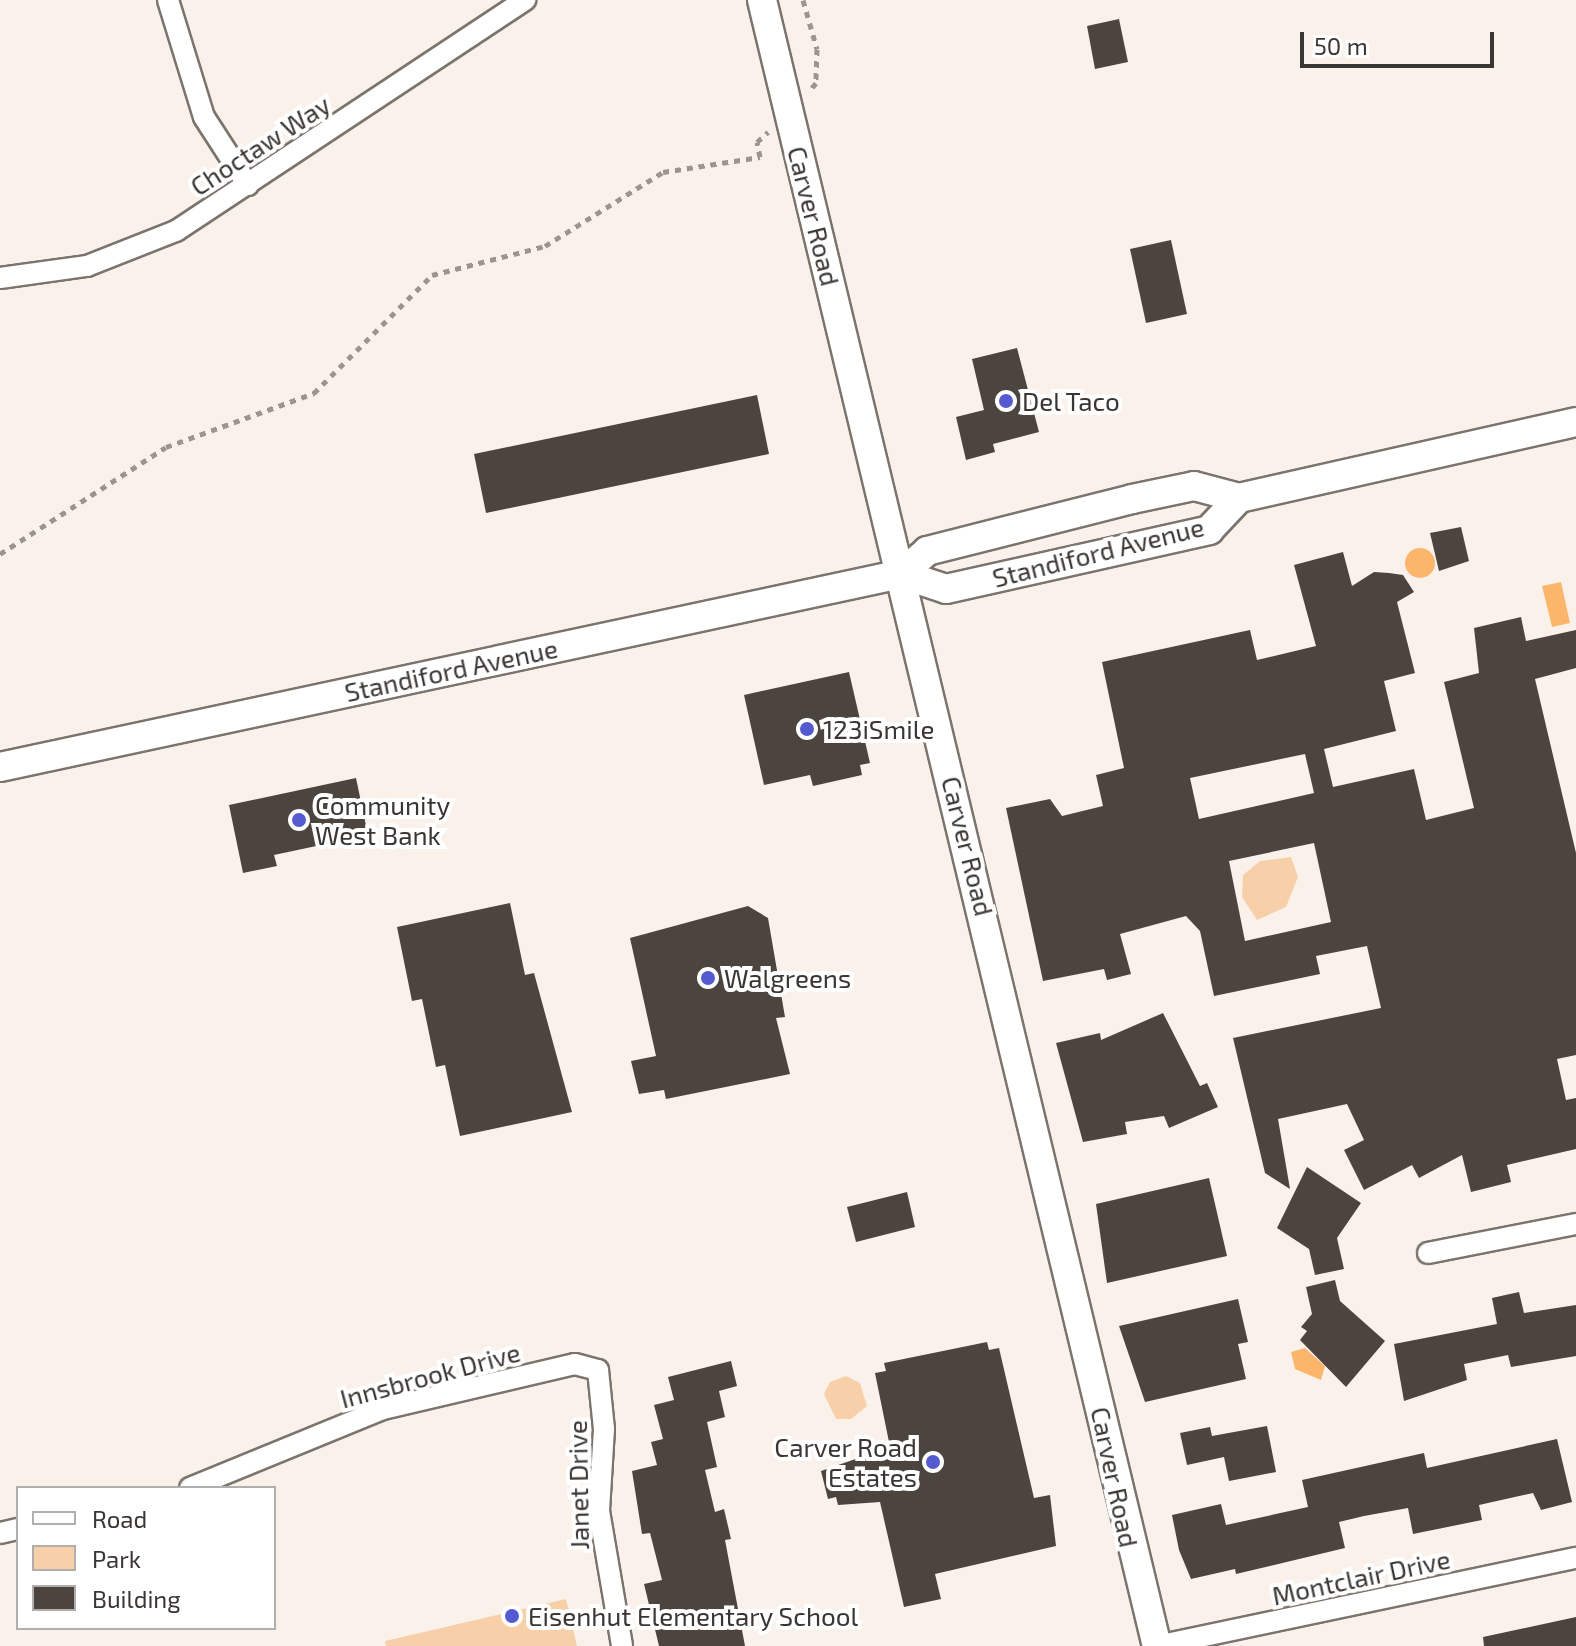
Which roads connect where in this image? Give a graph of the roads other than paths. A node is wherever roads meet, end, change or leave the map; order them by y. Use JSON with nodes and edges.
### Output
{"nodes":[{"id":1,"x":168,"y":0,"type":"edge"},
{"id":2,"x":525,"y":0,"type":"edge"},
{"id":3,"x":762,"y":0,"type":"edge"},
{"id":4,"x":496,"y":8,"type":"edge"},
{"id":5,"x":248,"y":185,"type":"junction"},
{"id":6,"x":0,"y":278,"type":"edge"},
{"id":7,"x":1576,"y":422,"type":"edge"},
{"id":8,"x":1239,"y":498,"type":"junction"},
{"id":9,"x":901,"y":574,"type":"junction"},
{"id":10,"x":0,"y":767,"type":"edge"},
{"id":11,"x":1576,"y":1224,"type":"edge"},
{"id":12,"x":1428,"y":1253,"type":"dead end"},
{"id":13,"x":598,"y":1370,"type":"joint"},
{"id":14,"x":195,"y":1486,"type":"edge"},
{"id":15,"x":1576,"y":1558,"type":"edge"},
{"id":16,"x":622,"y":1646,"type":"edge"},
{"id":17,"x":1157,"y":1646,"type":"edge"}],
"edges":[{"from":1,"to":5,"type":"street"},
{"from":2,"to":4,"type":"street","name":"Choctaw Way"},
{"from":3,"to":9,"type":"main road","name":"Carver Road"},
{"from":4,"to":5,"type":"street","name":"Choctaw Way"},
{"from":5,"to":6,"type":"street","name":"Choctaw Way"},
{"from":7,"to":8,"type":"main road","name":"Standiford Avenue"},
{"from":8,"to":9,"type":"main road","name":"Standiford Avenue"},
{"from":8,"to":9,"type":"main road","name":"Standiford Avenue"},
{"from":9,"to":10,"type":"main road","name":"Standiford Avenue"},
{"from":9,"to":17,"type":"main road","name":"Carver Road"},
{"from":11,"to":12,"type":"street"},
{"from":13,"to":14,"type":"street","name":"Innsbrook Drive"},
{"from":13,"to":16,"type":"street","name":"Janet Drive"},
{"from":15,"to":17,"type":"street","name":"Montclair Drive"}]}
